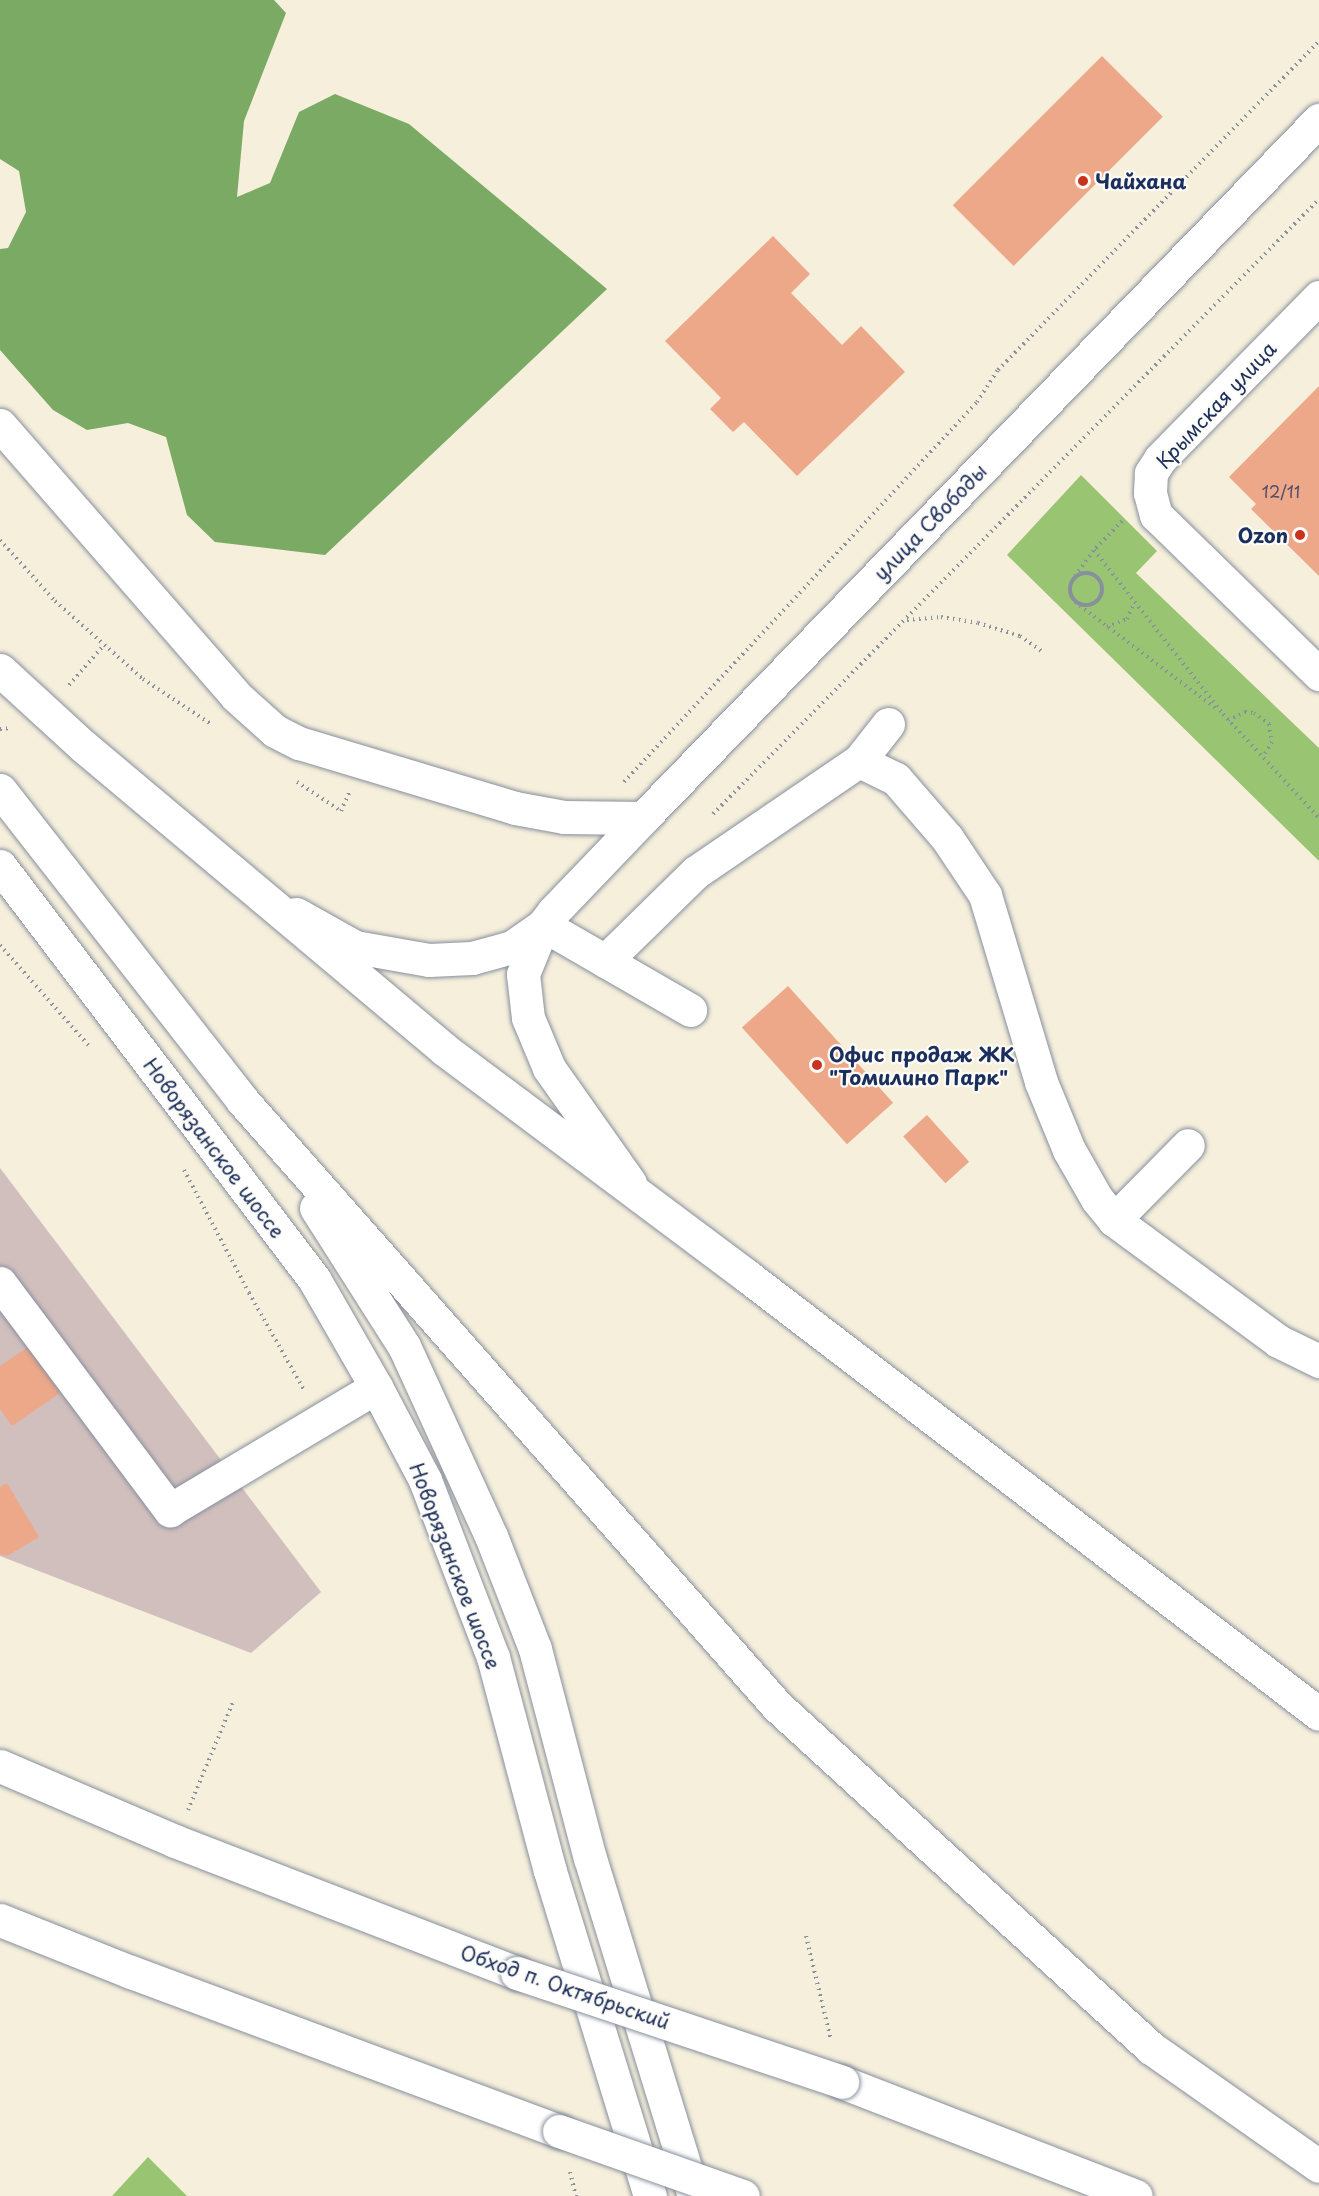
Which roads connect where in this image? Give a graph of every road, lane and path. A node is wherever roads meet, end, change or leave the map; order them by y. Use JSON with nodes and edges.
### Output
{"nodes":[{"id":1,"x":1319,"y":41,"type":"edge"},
{"id":2,"x":1319,"y":120,"type":"edge"},
{"id":3,"x":1319,"y":199,"type":"edge"},
{"id":4,"x":1319,"y":297,"type":"edge"},
{"id":5,"x":0,"y":424,"type":"edge"},
{"id":6,"x":1150,"y":493,"type":"junction"},
{"id":7,"x":0,"y":540,"type":"edge"},
{"id":8,"x":1094,"y":550,"type":"junction"},
{"id":9,"x":1073,"y":578,"type":"junction"},
{"id":10,"x":1075,"y":602,"type":"junction"},
{"id":11,"x":1135,"y":602,"type":"junction"},
{"id":12,"x":906,"y":621,"type":"junction"},
{"id":13,"x":1107,"y":627,"type":"junction"},
{"id":14,"x":104,"y":645,"type":"junction"},
{"id":15,"x":1044,"y":653,"type":"dead end"},
{"id":16,"x":0,"y":670,"type":"edge"},
{"id":17,"x":1319,"y":674,"type":"edge"},
{"id":18,"x":62,"y":692,"type":"dead end"},
{"id":19,"x":1223,"y":714,"type":"junction"},
{"id":20,"x":1228,"y":720,"type":"junction"},
{"id":21,"x":888,"y":724,"type":"dead end"},
{"id":22,"x":212,"y":725,"type":"dead end"},
{"id":23,"x":1263,"y":757,"type":"junction"},
{"id":24,"x":859,"y":761,"type":"junction"},
{"id":25,"x":0,"y":790,"type":"edge"},
{"id":26,"x":643,"y":818,"type":"junction"},
{"id":27,"x":1319,"y":818,"type":"edge"},
{"id":28,"x":590,"y":819,"type":"junction"},
{"id":29,"x":709,"y":819,"type":"dead end"},
{"id":30,"x":0,"y":867,"type":"edge"},
{"id":31,"x":250,"y":887,"type":"junction"},
{"id":32,"x":543,"y":925,"type":"junction"},
{"id":33,"x":0,"y":945,"type":"edge"},
{"id":34,"x":606,"y":961,"type":"junction"},
{"id":35,"x":690,"y":1010,"type":"dead end"},
{"id":36,"x":91,"y":1049,"type":"dead end"},
{"id":37,"x":242,"y":1100,"type":"junction"},
{"id":38,"x":1188,"y":1145,"type":"dead end"},
{"id":39,"x":183,"y":1169,"type":"dead end"},
{"id":40,"x":640,"y":1196,"type":"junction"},
{"id":41,"x":1114,"y":1220,"type":"junction"},
{"id":42,"x":4,"y":1296,"type":"edge"},
{"id":43,"x":1319,"y":1361,"type":"edge"},
{"id":44,"x":376,"y":1387,"type":"junction"},
{"id":45,"x":322,"y":1420,"type":"junction"},
{"id":46,"x":233,"y":1702,"type":"dead end"},
{"id":47,"x":1319,"y":1713,"type":"edge"},
{"id":48,"x":0,"y":1766,"type":"edge"},
{"id":49,"x":176,"y":1841,"type":"junction"},
{"id":50,"x":0,"y":1920,"type":"edge"},
{"id":51,"x":806,"y":1936,"type":"dead end"},
{"id":52,"x":842,"y":2082,"type":"junction"},
{"id":53,"x":1319,"y":2166,"type":"edge"},
{"id":54,"x":650,"y":2196,"type":"edge"},
{"id":55,"x":694,"y":2196,"type":"edge"},
{"id":56,"x":743,"y":2196,"type":"edge"},
{"id":57,"x":1136,"y":2196,"type":"edge"}],
"edges":[{"from":1,"to":28,"type":"path"},
{"from":2,"to":26,"type":"main road","name":"улица Свободы"},
{"from":3,"to":12,"type":"path"},
{"from":4,"to":6,"type":"main road","name":"Крымская улица"},
{"from":5,"to":28,"type":"main road"},
{"from":6,"to":8,"type":"path"},
{"from":6,"to":17,"type":"main road","name":"Крымская улица"},
{"from":7,"to":14,"type":"path"},
{"from":8,"to":9,"type":"path"},
{"from":8,"to":11,"type":"path"},
{"from":9,"to":10,"type":"path"},
{"from":9,"to":10,"type":"path"},
{"from":10,"to":13,"type":"path"},
{"from":11,"to":13,"type":"path"},
{"from":11,"to":19,"type":"path"},
{"from":12,"to":15,"type":"path"},
{"from":12,"to":29,"type":"path"},
{"from":13,"to":19,"type":"path"},
{"from":14,"to":18,"type":"path"},
{"from":14,"to":22,"type":"path"},
{"from":16,"to":31,"type":"main road"},
{"from":19,"to":20,"type":"path"},
{"from":20,"to":23,"type":"path"},
{"from":20,"to":23,"type":"path"},
{"from":21,"to":24,"type":"main road"},
{"from":23,"to":27,"type":"path"},
{"from":24,"to":34,"type":"main road"},
{"from":24,"to":41,"type":"main road"},
{"from":25,"to":37,"type":"main road"},
{"from":26,"to":28,"type":"main road"},
{"from":26,"to":32,"type":"main road","name":"улица Свободы"},
{"from":30,"to":44,"type":"main road","name":"Новорязанское шоссе"},
{"from":31,"to":32,"type":"main road","name":"улица Свободы"},
{"from":31,"to":40,"type":"main road"},
{"from":32,"to":34,"type":"main road"},
{"from":32,"to":40,"type":"main road","name":"улица Свободы"},
{"from":33,"to":36,"type":"path"},
{"from":34,"to":35,"type":"main road"},
{"from":37,"to":53,"type":"main road"},
{"from":37,"to":55,"type":"main road"},
{"from":38,"to":41,"type":"main road"},
{"from":39,"to":45,"type":"path"},
{"from":40,"to":47,"type":"main road"},
{"from":41,"to":43,"type":"main road"},
{"from":42,"to":45,"type":"main road"},
{"from":44,"to":45,"type":"main road"},
{"from":44,"to":54,"type":"main road","name":"Новорязанское шоссе"},
{"from":46,"to":49,"type":"path"},
{"from":48,"to":49,"type":"main road","name":"Обход п. Октябрьский"},
{"from":49,"to":52,"type":"main road","name":"Обход п. Октябрьский","bridge":true},
{"from":50,"to":56,"type":"main road","bridge":true},
{"from":51,"to":52,"type":"path"},
{"from":52,"to":57,"type":"main road","name":"Обход п. Октябрьский"}]}
